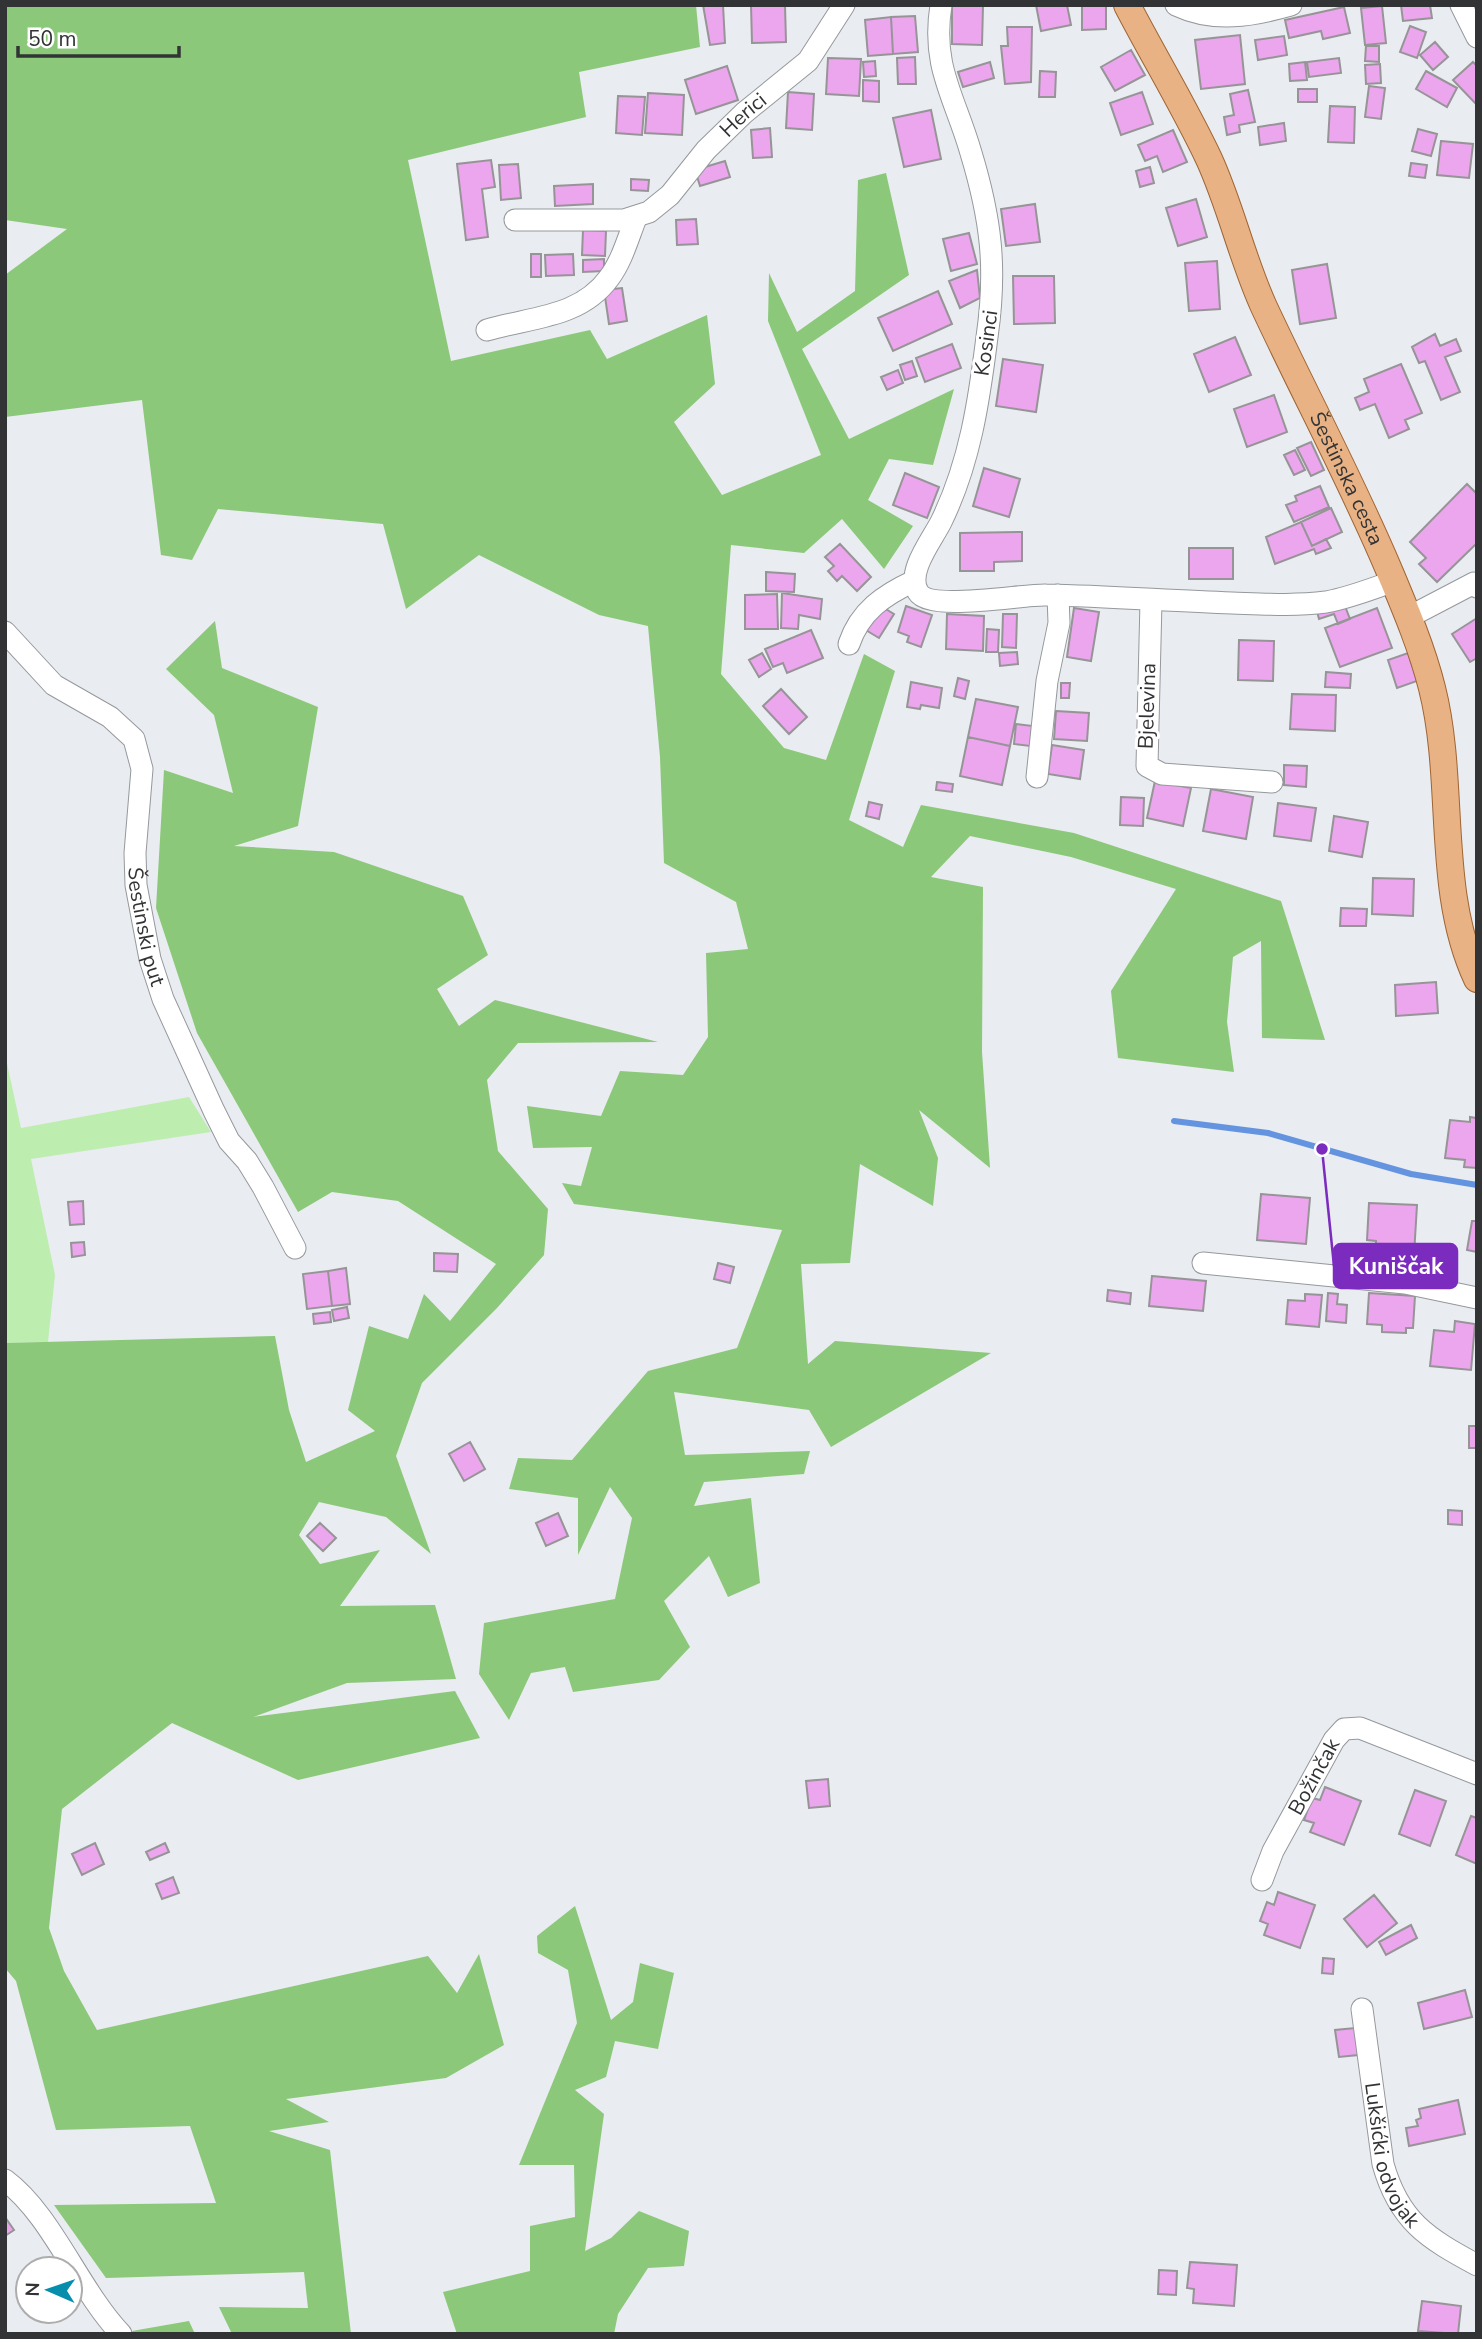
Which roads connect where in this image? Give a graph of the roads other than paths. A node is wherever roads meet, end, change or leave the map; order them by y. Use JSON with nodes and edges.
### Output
{"nodes":[{"id":1,"x":844,"y":5,"type":"edge"},
{"id":2,"x":941,"y":5,"type":"edge"},
{"id":3,"x":1127,"y":5,"type":"edge"},
{"id":4,"x":1176,"y":5,"type":"edge"},
{"id":5,"x":1291,"y":5,"type":"edge"},
{"id":6,"x":1461,"y":5,"type":"edge"},
{"id":7,"x":1477,"y":37,"type":"edge"},
{"id":8,"x":636,"y":218,"type":"junction"},
{"id":9,"x":515,"y":220,"type":"dead end"},
{"id":10,"x":487,"y":330,"type":"dead end"},
{"id":11,"x":914,"y":581,"type":"junction"},
{"id":12,"x":1394,"y":581,"type":"junction"},
{"id":13,"x":1477,"y":587,"type":"edge"},
{"id":14,"x":1058,"y":595,"type":"junction"},
{"id":15,"x":1151,"y":601,"type":"junction"},
{"id":16,"x":1409,"y":617,"type":"junction"},
{"id":17,"x":5,"y":632,"type":"edge"},
{"id":18,"x":849,"y":644,"type":"dead end"},
{"id":19,"x":1037,"y":777,"type":"dead end"},
{"id":20,"x":1272,"y":782,"type":"dead end"},
{"id":21,"x":1477,"y":979,"type":"edge"},
{"id":22,"x":295,"y":1248,"type":"dead end"},
{"id":23,"x":1203,"y":1263,"type":"dead end"},
{"id":24,"x":1477,"y":1298,"type":"edge"},
{"id":25,"x":1477,"y":1774,"type":"edge"},
{"id":26,"x":1262,"y":1880,"type":"dead end"},
{"id":27,"x":1362,"y":2009,"type":"dead end"},
{"id":28,"x":5,"y":2180,"type":"edge"},
{"id":29,"x":1477,"y":2265,"type":"edge"},
{"id":30,"x":121,"y":2334,"type":"edge"}],
"edges":[{"from":1,"to":8,"type":"street","name":"Herici"},
{"from":2,"to":11,"type":"street","name":"Kosinci"},
{"from":3,"to":12,"type":"main road","name":"Šestinska cesta"},
{"from":4,"to":5,"type":"street"},
{"from":6,"to":7,"type":"street"},
{"from":8,"to":9,"type":"street"},
{"from":8,"to":10,"type":"street"},
{"from":11,"to":14,"type":"street"},
{"from":11,"to":18,"type":"street"},
{"from":12,"to":15,"type":"street"},
{"from":12,"to":16,"type":"main road","name":"Šestinska cesta"},
{"from":13,"to":16,"type":"street"},
{"from":14,"to":15,"type":"street"},
{"from":14,"to":19,"type":"street"},
{"from":15,"to":20,"type":"street","name":"Bjelevina"},
{"from":16,"to":21,"type":"main road","name":"Šestinska cesta"},
{"from":17,"to":22,"type":"street","name":"Šestinski put"},
{"from":23,"to":24,"type":"street"},
{"from":25,"to":26,"type":"street","name":"Božinčak"},
{"from":27,"to":29,"type":"street","name":"Lukšićki odvojak"},
{"from":28,"to":30,"type":"street"}]}
